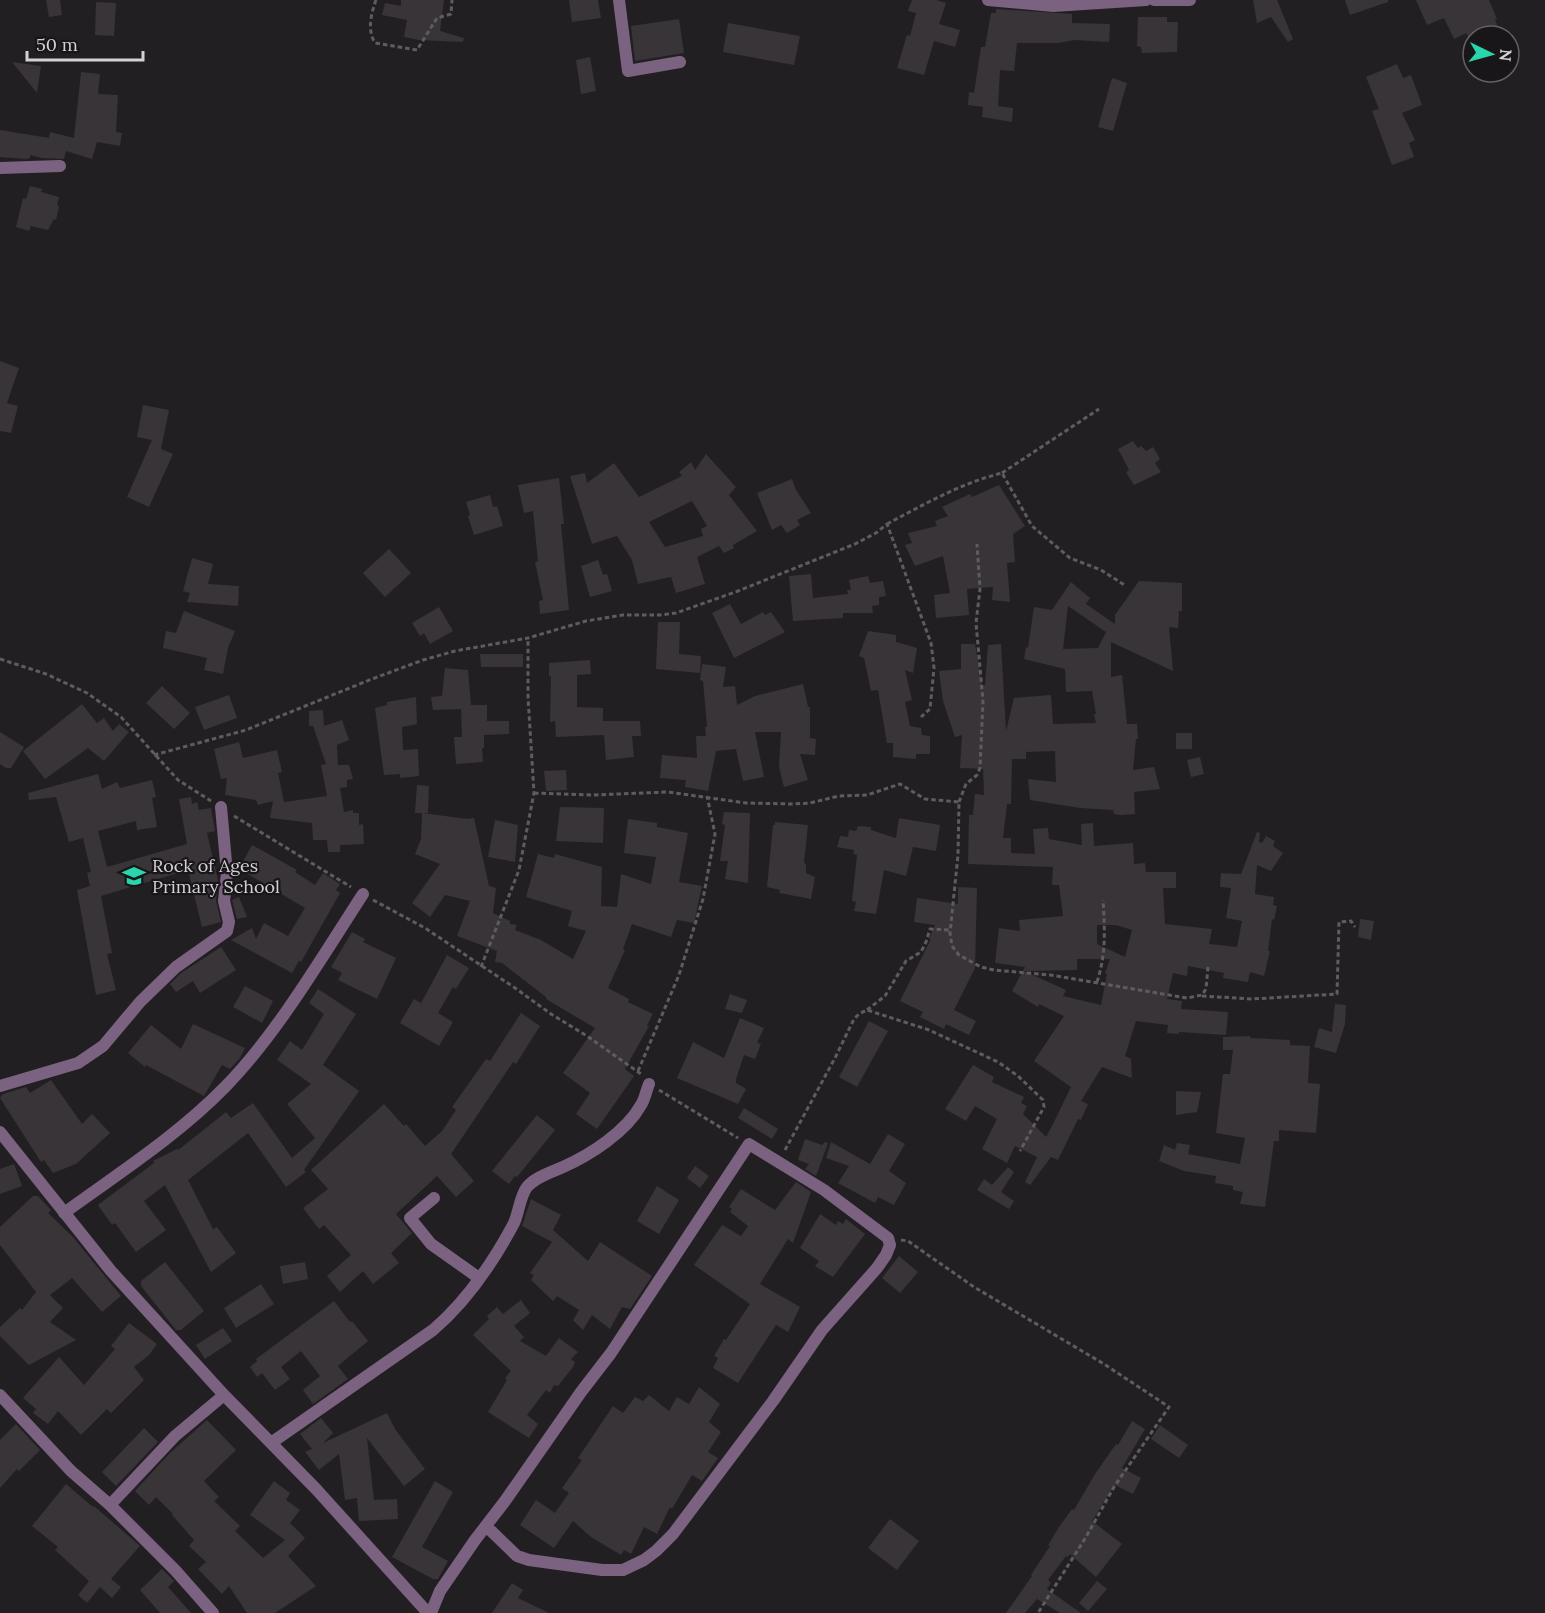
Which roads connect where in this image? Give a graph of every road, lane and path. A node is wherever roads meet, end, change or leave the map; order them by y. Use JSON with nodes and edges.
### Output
{"nodes":[{"id":1,"x":376,"y":0,"type":"edge"},
{"id":2,"x":452,"y":0,"type":"edge"},
{"id":3,"x":619,"y":0,"type":"edge"},
{"id":4,"x":988,"y":0,"type":"edge"},
{"id":5,"x":1146,"y":0,"type":"edge"},
{"id":6,"x":1154,"y":0,"type":"edge"},
{"id":7,"x":1190,"y":0,"type":"edge"},
{"id":8,"x":680,"y":62,"type":"dead end"},
{"id":9,"x":60,"y":166,"type":"dead end"},
{"id":10,"x":0,"y":168,"type":"edge"},
{"id":11,"x":1099,"y":410,"type":"dead end"},
{"id":12,"x":1002,"y":473,"type":"junction"},
{"id":13,"x":887,"y":524,"type":"junction"},
{"id":14,"x":977,"y":544,"type":"dead end"},
{"id":15,"x":1126,"y":586,"type":"dead end"},
{"id":16,"x":528,"y":638,"type":"junction"},
{"id":17,"x":921,"y":717,"type":"dead end"},
{"id":18,"x":154,"y":755,"type":"dead end"},
{"id":19,"x":534,"y":793,"type":"junction"},
{"id":20,"x":707,"y":796,"type":"junction"},
{"id":21,"x":959,"y":802,"type":"junction"},
{"id":22,"x":221,"y":807,"type":"dead end"},
{"id":23,"x":363,"y":894,"type":"dead end"},
{"id":24,"x":1103,"y":900,"type":"dead end"},
{"id":25,"x":1355,"y":927,"type":"dead end"},
{"id":26,"x":950,"y":930,"type":"junction"},
{"id":27,"x":481,"y":967,"type":"dead end"},
{"id":28,"x":1208,"y":967,"type":"dead end"},
{"id":29,"x":1097,"y":982,"type":"junction"},
{"id":30,"x":1200,"y":996,"type":"junction"},
{"id":31,"x":867,"y":1010,"type":"junction"},
{"id":32,"x":638,"y":1071,"type":"dead end"},
{"id":33,"x":649,"y":1084,"type":"dead end"},
{"id":34,"x":0,"y":1086,"type":"edge"},
{"id":35,"x":0,"y":1132,"type":"edge"},
{"id":36,"x":1020,"y":1151,"type":"dead end"},
{"id":37,"x":779,"y":1162,"type":"junction"},
{"id":38,"x":434,"y":1198,"type":"dead end"},
{"id":39,"x":64,"y":1213,"type":"junction"},
{"id":40,"x":888,"y":1238,"type":"junction"},
{"id":41,"x":479,"y":1278,"type":"junction"},
{"id":42,"x":0,"y":1395,"type":"edge"},
{"id":43,"x":224,"y":1395,"type":"junction"},
{"id":44,"x":271,"y":1443,"type":"junction"},
{"id":45,"x":110,"y":1505,"type":"junction"},
{"id":46,"x":486,"y":1526,"type":"junction"},
{"id":47,"x":213,"y":1613,"type":"edge"},
{"id":48,"x":429,"y":1613,"type":"edge"},
{"id":49,"x":1038,"y":1613,"type":"edge"}],
"edges":[{"from":1,"to":2,"type":"path"},
{"from":3,"to":8,"type":"street"},
{"from":4,"to":5,"type":"street"},
{"from":6,"to":7,"type":"street"},
{"from":9,"to":10,"type":"street"},
{"from":11,"to":12,"type":"path"},
{"from":12,"to":13,"type":"path"},
{"from":12,"to":15,"type":"path"},
{"from":13,"to":16,"type":"path"},
{"from":13,"to":17,"type":"path"},
{"from":14,"to":21,"type":"path"},
{"from":16,"to":18,"type":"path"},
{"from":16,"to":19,"type":"path"},
{"from":19,"to":20,"type":"path"},
{"from":19,"to":27,"type":"path"},
{"from":20,"to":21,"type":"path"},
{"from":20,"to":32,"type":"path"},
{"from":21,"to":26,"type":"path"},
{"from":22,"to":34,"type":"street"},
{"from":23,"to":39,"type":"street"},
{"from":24,"to":29,"type":"path"},
{"from":25,"to":30,"type":"path"},
{"from":26,"to":29,"type":"path"},
{"from":26,"to":31,"type":"path"},
{"from":28,"to":30,"type":"path"},
{"from":29,"to":30,"type":"path"},
{"from":31,"to":36,"type":"path"},
{"from":31,"to":37,"type":"path"},
{"from":33,"to":41,"type":"street"},
{"from":35,"to":39,"type":"street"},
{"from":37,"to":40,"type":"street"},
{"from":37,"to":46,"type":"street"},
{"from":38,"to":41,"type":"street"},
{"from":39,"to":43,"type":"street"},
{"from":40,"to":46,"type":"street"},
{"from":40,"to":49,"type":"path"},
{"from":41,"to":44,"type":"street"},
{"from":42,"to":45,"type":"street"},
{"from":43,"to":44,"type":"street"},
{"from":43,"to":45,"type":"street"},
{"from":44,"to":48,"type":"street"},
{"from":45,"to":47,"type":"street"},
{"from":46,"to":48,"type":"street"}]}
